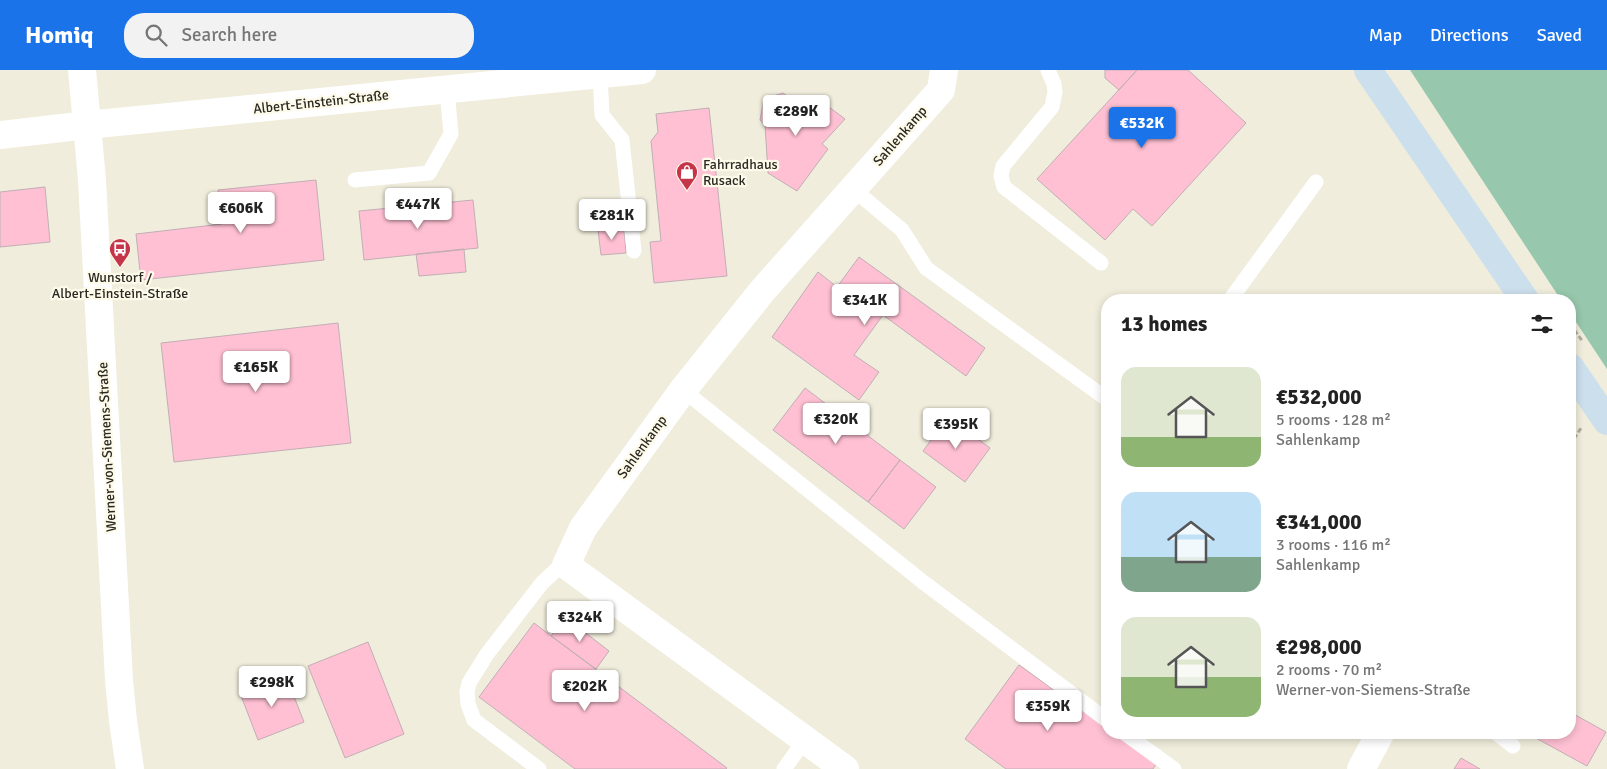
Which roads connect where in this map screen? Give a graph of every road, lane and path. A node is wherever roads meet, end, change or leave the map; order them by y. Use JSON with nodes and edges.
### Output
{"nodes":[{"id":1,"x":82,"y":70,"type":"edge"},
{"id":2,"x":642,"y":70,"type":"edge"},
{"id":3,"x":944,"y":70,"type":"edge"},
{"id":4,"x":1048,"y":70,"type":"edge"},
{"id":5,"x":600,"y":74,"type":"junction"},
{"id":6,"x":1375,"y":80,"type":"edge"},
{"id":7,"x":447,"y":90,"type":"junction"},
{"id":8,"x":87,"y":125,"type":"junction"},
{"id":9,"x":0,"y":135,"type":"edge"},
{"id":10,"x":355,"y":180,"type":"dead end"},
{"id":11,"x":1316,"y":182,"type":"dead end"},
{"id":12,"x":853,"y":189,"type":"junction"},
{"id":13,"x":634,"y":252,"type":"dead end"},
{"id":14,"x":1101,"y":263,"type":"dead end"},
{"id":15,"x":1234,"y":294,"type":"edge"},
{"id":16,"x":1521,"y":294,"type":"edge"},
{"id":17,"x":1576,"y":376,"type":"edge"},
{"id":18,"x":683,"y":390,"type":"junction"},
{"id":19,"x":1101,"y":395,"type":"edge"},
{"id":20,"x":1607,"y":421,"type":"edge"},
{"id":21,"x":566,"y":565,"type":"junction"},
{"id":22,"x":1101,"y":716,"type":"edge"},
{"id":23,"x":1133,"y":739,"type":"edge"},
{"id":24,"x":1377,"y":739,"type":"edge"},
{"id":25,"x":1504,"y":739,"type":"edge"},
{"id":26,"x":805,"y":740,"type":"junction"},
{"id":27,"x":1513,"y":746,"type":"dead end"},
{"id":28,"x":130,"y":769,"type":"edge"},
{"id":29,"x":539,"y":769,"type":"edge"},
{"id":30,"x":784,"y":769,"type":"edge"},
{"id":31,"x":845,"y":769,"type":"edge"},
{"id":32,"x":1174,"y":769,"type":"edge"},
{"id":33,"x":1361,"y":769,"type":"edge"}],
"edges":[{"from":1,"to":8,"type":"street","name":"Werner-von-Siemens-Straße"},
{"from":2,"to":5,"type":"street","name":"Albert-Einstein-Straße"},
{"from":3,"to":12,"type":"street","name":"Sahlenkamp"},
{"from":4,"to":14,"type":"lane"},
{"from":5,"to":7,"type":"street","name":"Albert-Einstein-Straße"},
{"from":5,"to":13,"type":"lane"},
{"from":6,"to":16,"type":"main road"},
{"from":7,"to":8,"type":"street","name":"Albert-Einstein-Straße"},
{"from":7,"to":10,"type":"lane"},
{"from":8,"to":9,"type":"street","name":"Albert-Einstein-Straße"},
{"from":8,"to":28,"type":"street","name":"Werner-von-Siemens-Straße"},
{"from":11,"to":15,"type":"lane"},
{"from":12,"to":18,"type":"street","name":"Sahlenkamp"},
{"from":12,"to":19,"type":"lane"},
{"from":17,"to":20,"type":"main road"},
{"from":18,"to":21,"type":"street","name":"Sahlenkamp"},
{"from":18,"to":22,"type":"lane"},
{"from":21,"to":26,"type":"street"},
{"from":21,"to":29,"type":"lane"},
{"from":23,"to":32,"type":"lane"},
{"from":24,"to":33,"type":"street"},
{"from":25,"to":27,"type":"lane"},
{"from":26,"to":30,"type":"lane"},
{"from":26,"to":31,"type":"street"}]}
